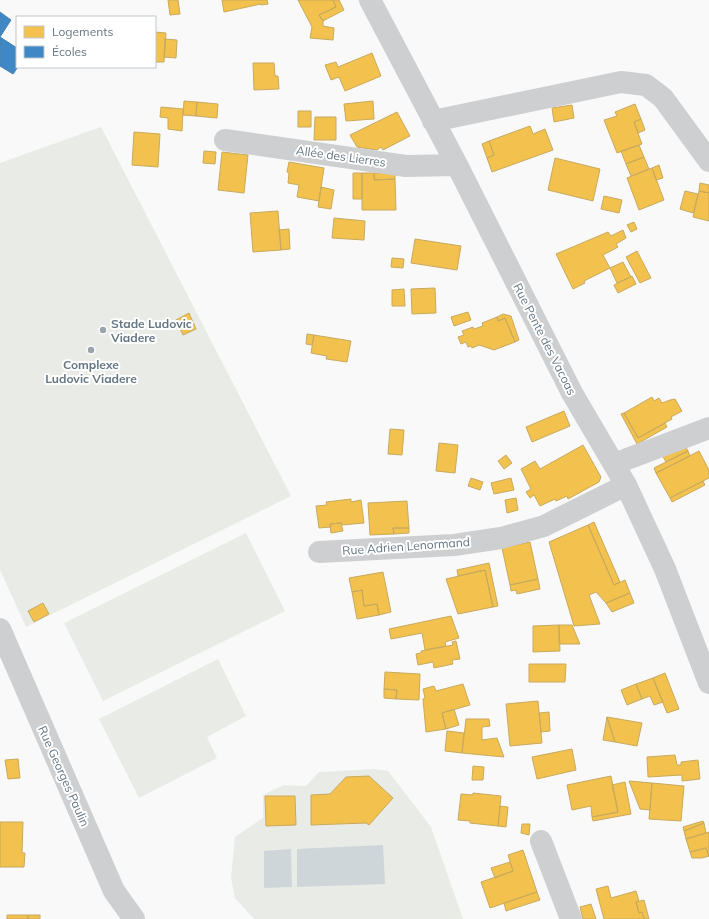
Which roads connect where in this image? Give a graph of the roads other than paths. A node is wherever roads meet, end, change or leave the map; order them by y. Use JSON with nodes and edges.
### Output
{"nodes":[{"id":1,"x":370,"y":0,"type":"edge"},
{"id":2,"x":433,"y":120,"type":"junction"},
{"id":3,"x":225,"y":140,"type":"dead end"},
{"id":4,"x":709,"y":161,"type":"edge"},
{"id":5,"x":457,"y":165,"type":"junction"},
{"id":6,"x":709,"y":428,"type":"edge"},
{"id":7,"x":614,"y":464,"type":"junction"},
{"id":8,"x":626,"y":485,"type":"junction"},
{"id":9,"x":319,"y":552,"type":"dead end"},
{"id":10,"x":0,"y":629,"type":"edge"},
{"id":11,"x":709,"y":683,"type":"edge"},
{"id":12,"x":541,"y":842,"type":"dead end"},
{"id":13,"x":134,"y":919,"type":"edge"},
{"id":14,"x":570,"y":919,"type":"edge"}],
"edges":[{"from":1,"to":2,"type":"street","name":"Rue Pente des Vacoas"},
{"from":2,"to":4,"type":"street"},
{"from":2,"to":5,"type":"street","name":"Rue Pente des Vacoas"},
{"from":3,"to":5,"type":"street","name":"Allée des Lierres"},
{"from":5,"to":7,"type":"street","name":"Rue Pente des Vacoas"},
{"from":6,"to":7,"type":"street"},
{"from":7,"to":8,"type":"street","name":"Rue Pente des Vacoas"},
{"from":8,"to":9,"type":"street","name":"Rue Adrien Lenormand"},
{"from":8,"to":11,"type":"street","name":"Rue Pente des Vacoas"},
{"from":10,"to":13,"type":"street","name":"Rue Georges Paulin"},
{"from":12,"to":14,"type":"street"}]}
